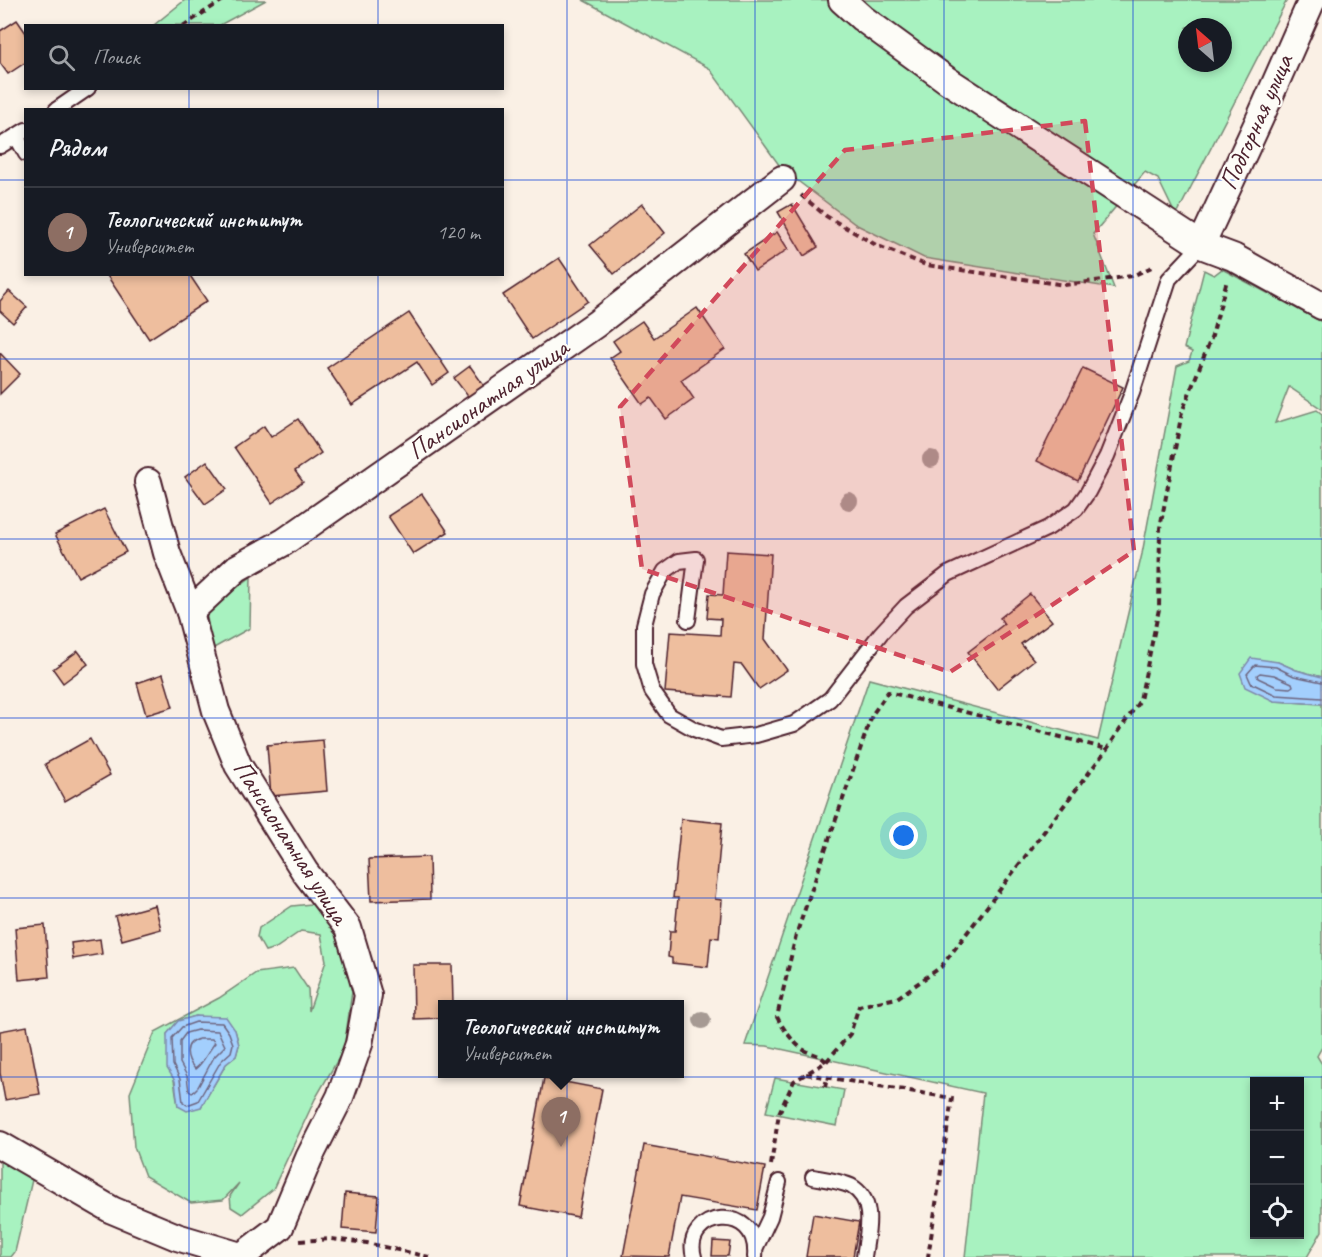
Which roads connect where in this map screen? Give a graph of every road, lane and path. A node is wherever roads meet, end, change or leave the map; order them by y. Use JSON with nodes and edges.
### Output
{"nodes":[{"id":1,"x":223,"y":0,"type":"edge"},
{"id":2,"x":842,"y":0,"type":"edge"},
{"id":3,"x":1312,"y":0,"type":"edge"},
{"id":4,"x":186,"y":24,"type":"edge"},
{"id":5,"x":85,"y":90,"type":"edge"},
{"id":6,"x":59,"y":108,"type":"edge"},
{"id":7,"x":21,"y":133,"type":"edge"},
{"id":8,"x":0,"y":146,"type":"edge"},
{"id":9,"x":782,"y":179,"type":"joint"},
{"id":10,"x":1201,"y":245,"type":"junction"},
{"id":11,"x":1233,"y":257,"type":"junction"},
{"id":12,"x":1162,"y":262,"type":"dead end"},
{"id":13,"x":1322,"y":306,"type":"edge"},
{"id":14,"x":148,"y":482,"type":"dead end"},
{"id":15,"x":190,"y":612,"type":"junction"},
{"id":16,"x":688,"y":620,"type":"dead end"},
{"id":17,"x":1107,"y":749,"type":"junction"},
{"id":18,"x":826,"y":1062,"type":"junction"},
{"id":19,"x":805,"y":1074,"type":"junction"},
{"id":20,"x":827,"y":1078,"type":"junction"},
{"id":21,"x":825,"y":1087,"type":"dead end"},
{"id":22,"x":0,"y":1145,"type":"edge"},
{"id":23,"x":813,"y":1177,"type":"dead end"},
{"id":24,"x":779,"y":1182,"type":"joint"},
{"id":25,"x":294,"y":1243,"type":"dead end"},
{"id":26,"x":755,"y":1253,"type":"edge"},
{"id":27,"x":243,"y":1257,"type":"edge"},
{"id":28,"x":429,"y":1257,"type":"edge"},
{"id":29,"x":694,"y":1257,"type":"edge"},
{"id":30,"x":864,"y":1257,"type":"edge"},
{"id":31,"x":928,"y":1257,"type":"edge"}],
"edges":[{"from":1,"to":4,"type":"path"},
{"from":2,"to":10,"type":"street"},
{"from":3,"to":10,"type":"street","name":"Подгорная улица"},
{"from":5,"to":6,"type":"lane"},
{"from":7,"to":8,"type":"lane"},
{"from":9,"to":12,"type":"path"},
{"from":9,"to":15,"type":"street","name":"Пансионатная улица"},
{"from":10,"to":11,"type":"street"},
{"from":10,"to":16,"type":"lane"},
{"from":11,"to":13,"type":"street"},
{"from":11,"to":17,"type":"path"},
{"from":14,"to":15,"type":"street","name":"Пансионатная улица"},
{"from":15,"to":27,"type":"street","name":"Пансионатная улица"},
{"from":17,"to":18,"type":"path"},
{"from":17,"to":18,"type":"path"},
{"from":18,"to":19,"type":"path"},
{"from":19,"to":20,"type":"path"},
{"from":19,"to":24,"type":"path"},
{"from":20,"to":21,"type":"path"},
{"from":20,"to":31,"type":"path"},
{"from":22,"to":27,"type":"street"},
{"from":23,"to":30,"type":"lane"},
{"from":24,"to":26,"type":"lane"},
{"from":25,"to":28,"type":"path"},
{"from":26,"to":29,"type":"lane"}]}
